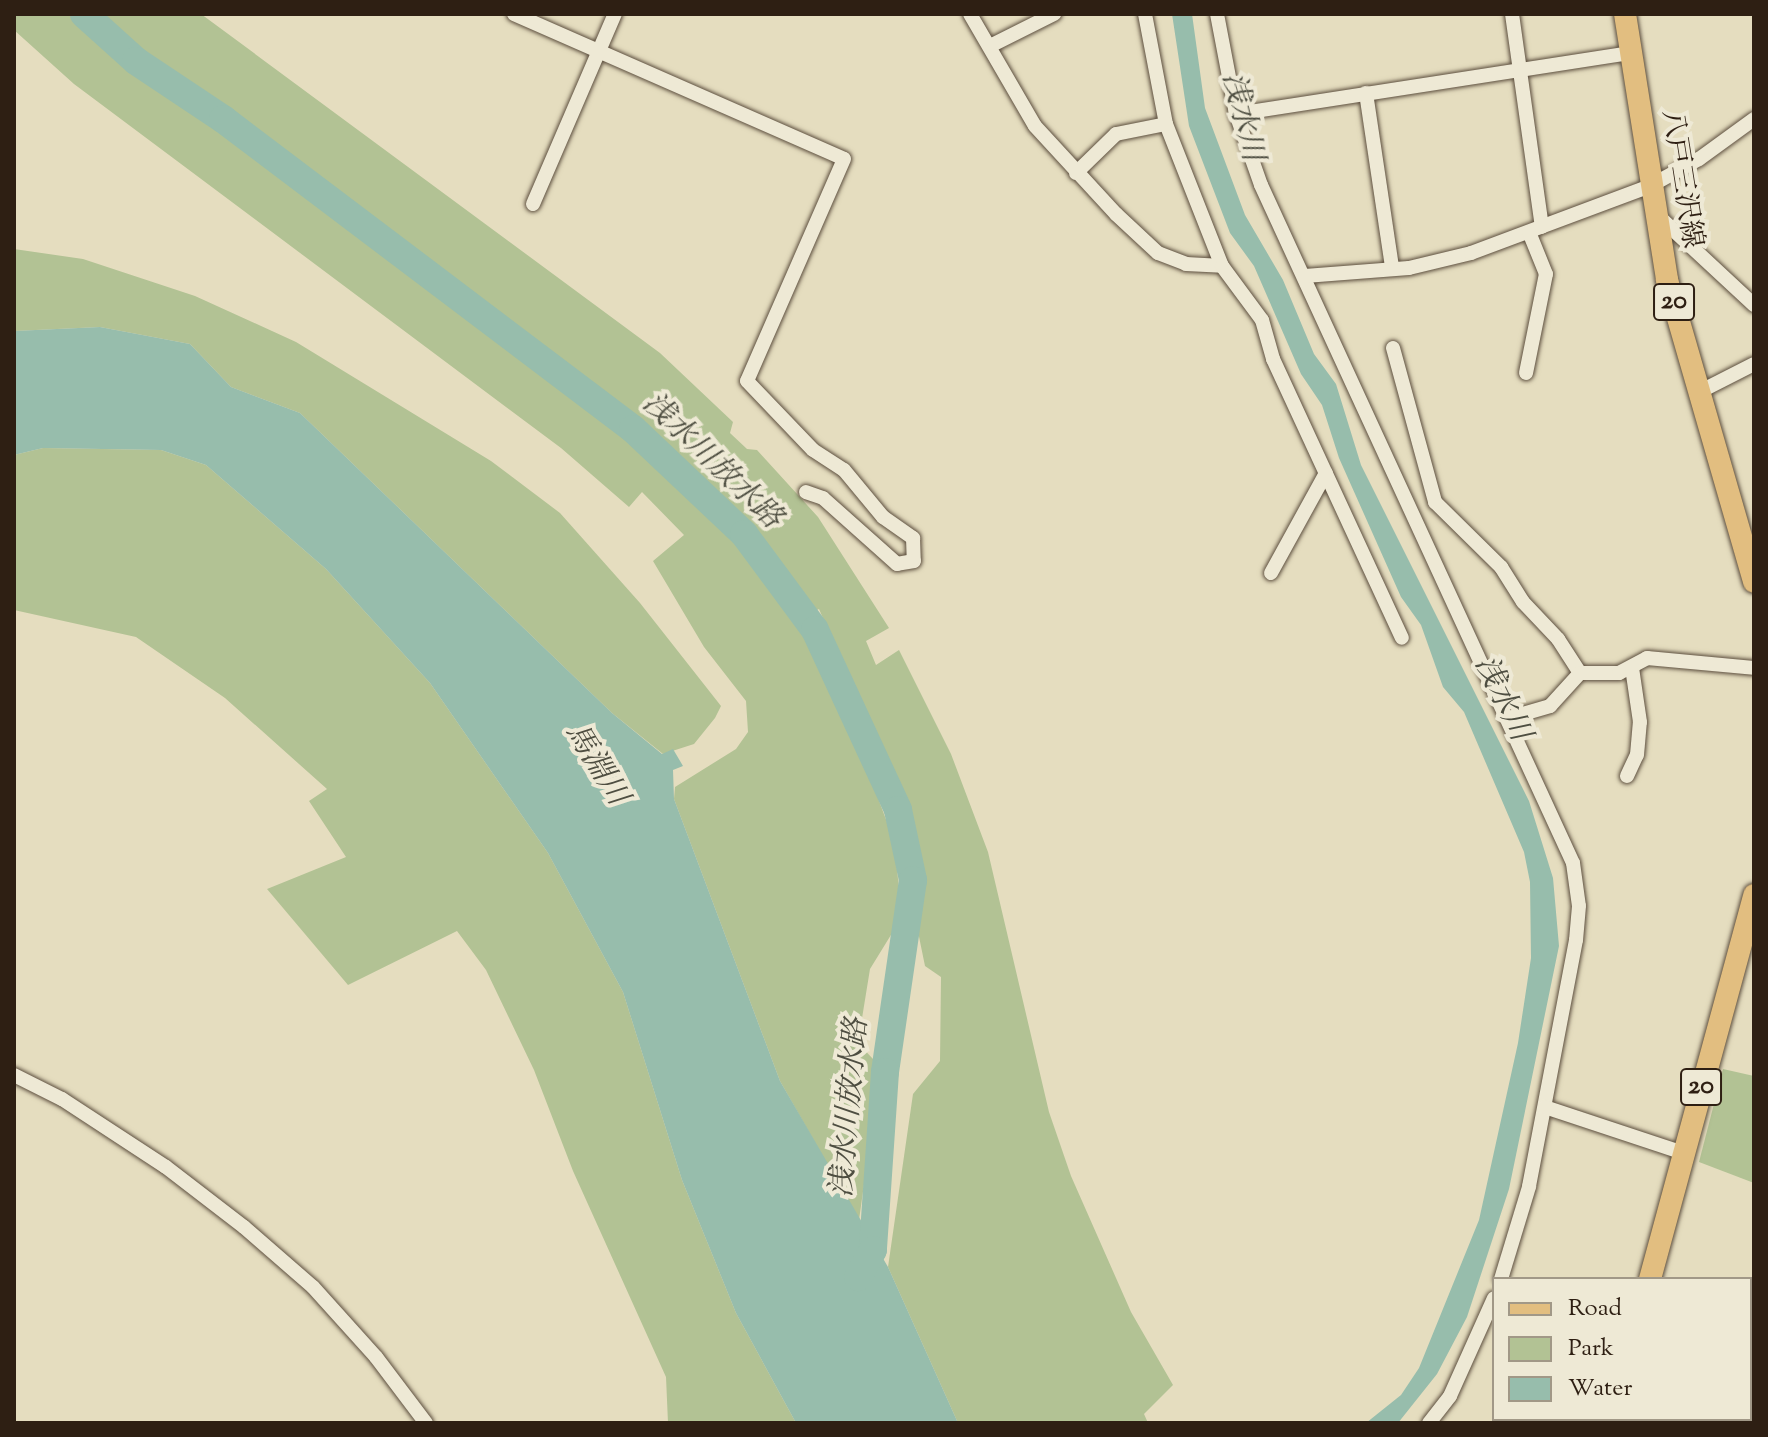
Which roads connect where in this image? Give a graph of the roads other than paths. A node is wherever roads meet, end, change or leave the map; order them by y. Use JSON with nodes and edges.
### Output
{"nodes":[{"id":1,"x":514,"y":14,"type":"edge"},
{"id":2,"x":615,"y":14,"type":"edge"},
{"id":3,"x":970,"y":14,"type":"edge"},
{"id":4,"x":1054,"y":14,"type":"edge"},
{"id":5,"x":1145,"y":14,"type":"edge"},
{"id":6,"x":1217,"y":14,"type":"edge"},
{"id":7,"x":1512,"y":14,"type":"edge"},
{"id":8,"x":1625,"y":14,"type":"edge"},
{"id":9,"x":990,"y":46,"type":"junction"},
{"id":10,"x":599,"y":51,"type":"junction"},
{"id":11,"x":1630,"y":53,"type":"junction"},
{"id":12,"x":1519,"y":68,"type":"junction"},
{"id":13,"x":1366,"y":93,"type":"junction"},
{"id":14,"x":1236,"y":114,"type":"junction"},
{"id":15,"x":1754,"y":119,"type":"edge"},
{"id":16,"x":1166,"y":124,"type":"junction"},
{"id":17,"x":1076,"y":173,"type":"junction"},
{"id":18,"x":1650,"y":186,"type":"junction"},
{"id":19,"x":533,"y":204,"type":"dead end"},
{"id":20,"x":1655,"y":212,"type":"junction"},
{"id":21,"x":1536,"y":229,"type":"junction"},
{"id":22,"x":1222,"y":266,"type":"junction"},
{"id":23,"x":1392,"y":266,"type":"junction"},
{"id":24,"x":1305,"y":276,"type":"junction"},
{"id":25,"x":1754,"y":305,"type":"edge"},
{"id":26,"x":1393,"y":348,"type":"dead end"},
{"id":27,"x":1754,"y":364,"type":"edge"},
{"id":28,"x":1526,"y":373,"type":"dead end"},
{"id":29,"x":1701,"y":391,"type":"junction"},
{"id":30,"x":1326,"y":473,"type":"junction"},
{"id":31,"x":806,"y":492,"type":"dead end"},
{"id":32,"x":1271,"y":573,"type":"dead end"},
{"id":33,"x":1754,"y":582,"type":"edge"},
{"id":34,"x":1402,"y":638,"type":"dead end"},
{"id":35,"x":1632,"y":668,"type":"junction"},
{"id":36,"x":1754,"y":668,"type":"edge"},
{"id":37,"x":1580,"y":673,"type":"junction"},
{"id":38,"x":1509,"y":718,"type":"junction"},
{"id":39,"x":1627,"y":776,"type":"dead end"},
{"id":40,"x":1754,"y":895,"type":"edge"},
{"id":41,"x":14,"y":1075,"type":"edge"},
{"id":42,"x":1545,"y":1107,"type":"junction"},
{"id":43,"x":1683,"y":1153,"type":"junction"},
{"id":44,"x":1502,"y":1277,"type":"edge"},
{"id":45,"x":1651,"y":1277,"type":"edge"},
{"id":46,"x":1492,"y":1302,"type":"edge"},
{"id":47,"x":426,"y":1423,"type":"edge"},
{"id":48,"x":1429,"y":1423,"type":"edge"}],
"edges":[{"from":1,"to":10,"type":"street"},
{"from":2,"to":10,"type":"street"},
{"from":3,"to":9,"type":"street"},
{"from":4,"to":9,"type":"street"},
{"from":5,"to":16,"type":"street"},
{"from":6,"to":14,"type":"street"},
{"from":7,"to":12,"type":"street"},
{"from":8,"to":11,"type":"main road","name":"八戸三沢線","number":"20"},
{"from":9,"to":17,"type":"street"},
{"from":10,"to":19,"type":"street"},
{"from":10,"to":31,"type":"street"},
{"from":11,"to":12,"type":"street"},
{"from":11,"to":18,"type":"main road","name":"八戸三沢線","number":"20"},
{"from":12,"to":13,"type":"street"},
{"from":12,"to":21,"type":"street"},
{"from":13,"to":14,"type":"street"},
{"from":13,"to":23,"type":"street"},
{"from":14,"to":24,"type":"street"},
{"from":15,"to":18,"type":"street"},
{"from":16,"to":17,"type":"street"},
{"from":16,"to":22,"type":"street"},
{"from":17,"to":22,"type":"street"},
{"from":18,"to":20,"type":"main road","name":"八戸三沢線","number":"20"},
{"from":18,"to":21,"type":"street"},
{"from":20,"to":25,"type":"street"},
{"from":20,"to":29,"type":"main road","name":"八戸三沢線","number":"20"},
{"from":21,"to":23,"type":"street"},
{"from":21,"to":28,"type":"street"},
{"from":22,"to":30,"type":"street"},
{"from":23,"to":24,"type":"street"},
{"from":24,"to":38,"type":"street"},
{"from":26,"to":37,"type":"street"},
{"from":27,"to":29,"type":"street"},
{"from":29,"to":33,"type":"main road","name":"八戸三沢線","number":"20"},
{"from":30,"to":32,"type":"street"},
{"from":30,"to":34,"type":"street"},
{"from":35,"to":36,"type":"street"},
{"from":35,"to":37,"type":"street"},
{"from":35,"to":39,"type":"street"},
{"from":37,"to":38,"type":"street"},
{"from":38,"to":42,"type":"street"},
{"from":40,"to":43,"type":"main road","number":"20"},
{"from":41,"to":47,"type":"street"},
{"from":42,"to":43,"type":"street"},
{"from":42,"to":44,"type":"street"},
{"from":43,"to":45,"type":"main road","number":"20"},
{"from":46,"to":48,"type":"street"}]}
